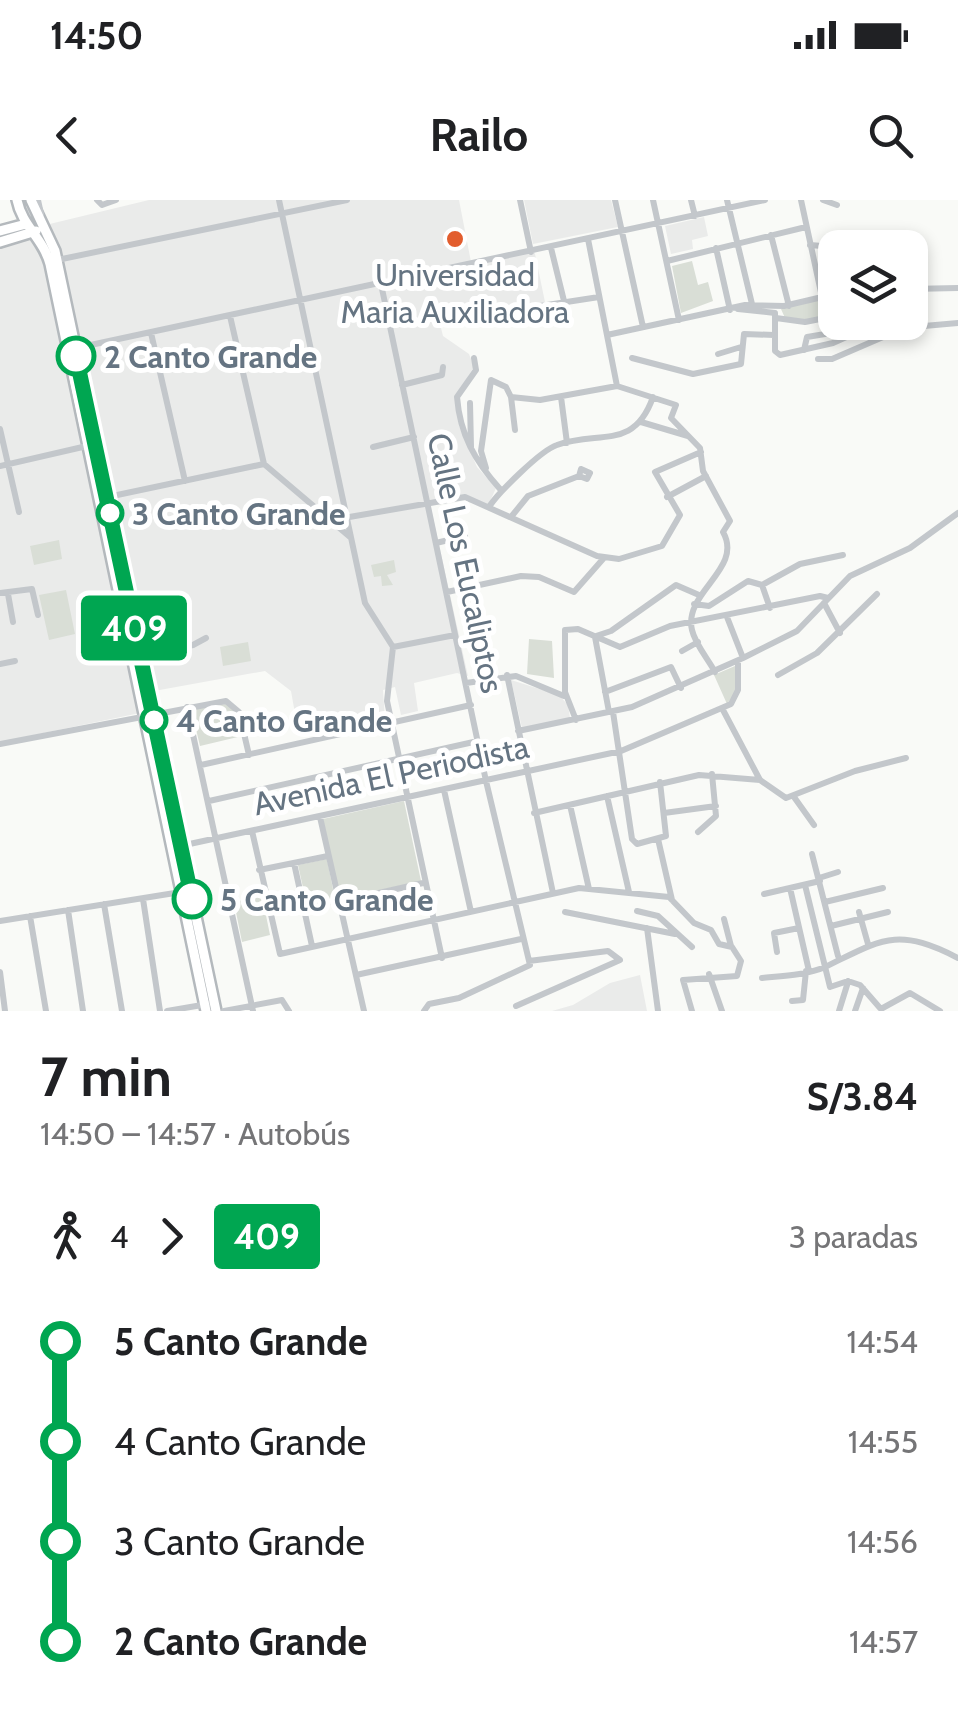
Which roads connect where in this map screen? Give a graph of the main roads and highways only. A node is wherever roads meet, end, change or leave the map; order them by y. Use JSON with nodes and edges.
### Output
{"nodes":[{"id":1,"x":17,"y":200,"type":"edge"},
{"id":2,"x":34,"y":200,"type":"edge"},
{"id":3,"x":24,"y":224,"type":"junction"},
{"id":4,"x":38,"y":226,"type":"junction"},
{"id":5,"x":0,"y":231,"type":"edge"},
{"id":6,"x":0,"y":242,"type":"edge"},
{"id":7,"x":71,"y":349,"type":"junction"},
{"id":8,"x":102,"y":499,"type":"junction"},
{"id":9,"x":136,"y":657,"type":"junction"},
{"id":10,"x":176,"y":847,"type":"junction"},
{"id":11,"x":210,"y":1008,"type":"edge"}],
"edges":[{"from":1,"to":3,"type":"main road"},
{"from":2,"to":4,"type":"main road"},
{"from":3,"to":4,"type":"main road"},
{"from":3,"to":5,"type":"main road"},
{"from":4,"to":6,"type":"main road"},
{"from":4,"to":7,"type":"main road"},
{"from":4,"to":7,"type":"main road"},
{"from":7,"to":8,"type":"main road"},
{"from":7,"to":8,"type":"main road"},
{"from":8,"to":9,"type":"main road"},
{"from":8,"to":9,"type":"main road"},
{"from":9,"to":10,"type":"main road"},
{"from":10,"to":11,"type":"main road"},
{"from":10,"to":11,"type":"main road"}]}
